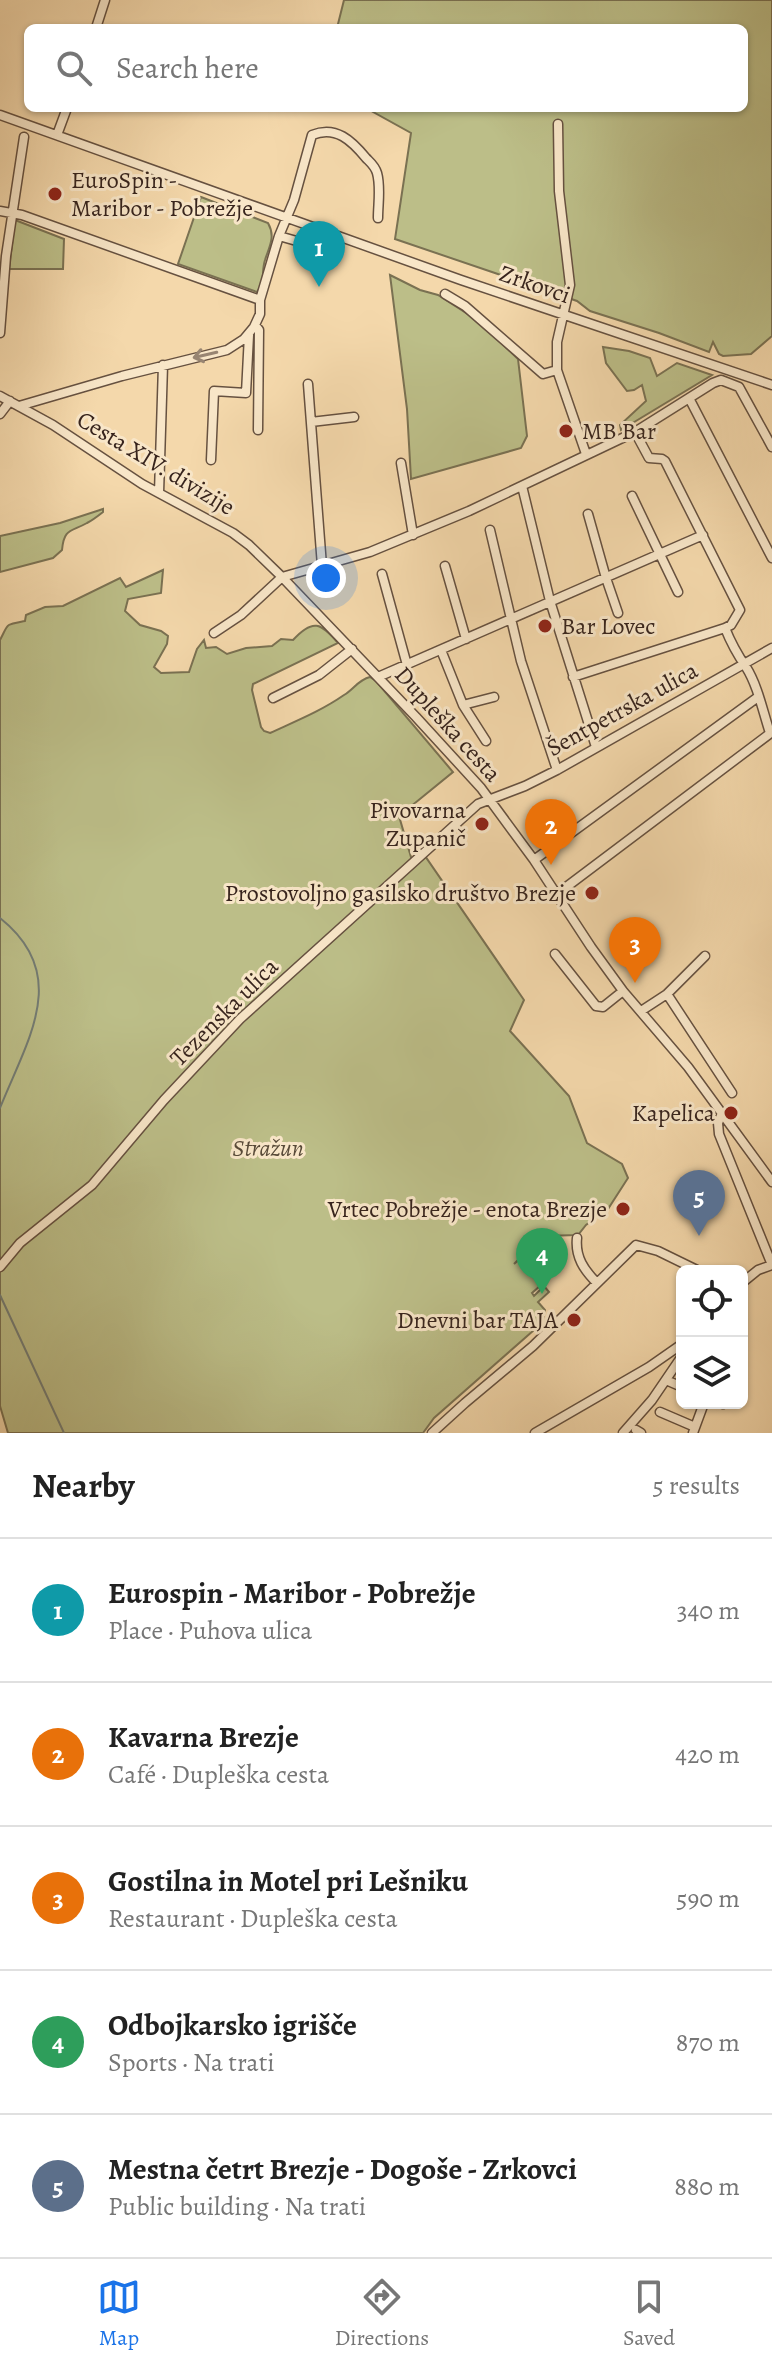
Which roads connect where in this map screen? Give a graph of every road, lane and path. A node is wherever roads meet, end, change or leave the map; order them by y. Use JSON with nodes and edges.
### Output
{"nodes":[{"id":1,"x":105,"y":0,"type":"edge"},
{"id":2,"x":97,"y":24,"type":"edge"},
{"id":3,"x":66,"y":112,"type":"edge"},
{"id":4,"x":0,"y":115,"type":"edge"},
{"id":5,"x":558,"y":124,"type":"dead end"},
{"id":6,"x":57,"y":135,"type":"junction"},
{"id":7,"x":24,"y":137,"type":"dead end"},
{"id":8,"x":0,"y":211,"type":"edge"},
{"id":9,"x":13,"y":212,"type":"junction"},
{"id":10,"x":287,"y":216,"type":"junction"},
{"id":11,"x":378,"y":218,"type":"dead end"},
{"id":12,"x":279,"y":236,"type":"junction"},
{"id":13,"x":321,"y":248,"type":"dead end"},
{"id":14,"x":445,"y":294,"type":"dead end"},
{"id":15,"x":260,"y":304,"type":"junction"},
{"id":16,"x":563,"y":315,"type":"junction"},
{"id":17,"x":255,"y":325,"type":"junction"},
{"id":18,"x":0,"y":333,"type":"edge"},
{"id":19,"x":249,"y":334,"type":"junction"},
{"id":20,"x":163,"y":365,"type":"junction"},
{"id":21,"x":557,"y":370,"type":"junction"},
{"id":22,"x":308,"y":384,"type":"dead end"},
{"id":23,"x":772,"y":385,"type":"edge"},
{"id":24,"x":0,"y":396,"type":"edge"},
{"id":25,"x":689,"y":398,"type":"junction"},
{"id":26,"x":15,"y":404,"type":"junction"},
{"id":27,"x":0,"y":414,"type":"edge"},
{"id":28,"x":354,"y":417,"type":"dead end"},
{"id":29,"x":311,"y":422,"type":"junction"},
{"id":30,"x":258,"y":430,"type":"dead end"},
{"id":31,"x":635,"y":432,"type":"junction"},
{"id":32,"x":772,"y":447,"type":"edge"},
{"id":33,"x":586,"y":454,"type":"junction"},
{"id":34,"x":211,"y":460,"type":"dead end"},
{"id":35,"x":401,"y":463,"type":"dead end"},
{"id":36,"x":522,"y":486,"type":"junction"},
{"id":37,"x":159,"y":493,"type":"junction"},
{"id":38,"x":632,"y":496,"type":"dead end"},
{"id":39,"x":588,"y":514,"type":"dead end"},
{"id":40,"x":490,"y":530,"type":"dead end"},
{"id":41,"x":413,"y":535,"type":"junction"},
{"id":42,"x":703,"y":535,"type":"junction"},
{"id":43,"x":660,"y":554,"type":"junction"},
{"id":44,"x":772,"y":558,"type":"edge"},
{"id":45,"x":322,"y":566,"type":"junction"},
{"id":46,"x":445,"y":566,"type":"dead end"},
{"id":47,"x":382,"y":574,"type":"dead end"},
{"id":48,"x":282,"y":577,"type":"junction"},
{"id":49,"x":606,"y":578,"type":"junction"},
{"id":50,"x":678,"y":592,"type":"dead end"},
{"id":51,"x":550,"y":601,"type":"junction"},
{"id":52,"x":618,"y":613,"type":"dead end"},
{"id":53,"x":511,"y":619,"type":"junction"},
{"id":54,"x":725,"y":628,"type":"junction"},
{"id":55,"x":214,"y":633,"type":"dead end"},
{"id":56,"x":466,"y":639,"type":"junction"},
{"id":57,"x":772,"y":648,"type":"edge"},
{"id":58,"x":352,"y":649,"type":"junction"},
{"id":59,"x":441,"y":650,"type":"junction"},
{"id":60,"x":743,"y":664,"type":"junction"},
{"id":61,"x":407,"y":665,"type":"junction"},
{"id":62,"x":378,"y":677,"type":"junction"},
{"id":63,"x":573,"y":677,"type":"junction"},
{"id":64,"x":494,"y":697,"type":"dead end"},
{"id":65,"x":758,"y":697,"type":"junction"},
{"id":66,"x":273,"y":698,"type":"dead end"},
{"id":67,"x":463,"y":705,"type":"junction"},
{"id":68,"x":771,"y":733,"type":"edge"},
{"id":69,"x":486,"y":741,"type":"dead end"},
{"id":70,"x":596,"y":747,"type":"junction"},
{"id":71,"x":557,"y":770,"type":"junction"},
{"id":72,"x":489,"y":799,"type":"junction"},
{"id":73,"x":534,"y":860,"type":"junction"},
{"id":74,"x":557,"y":894,"type":"junction"},
{"id":75,"x":555,"y":954,"type":"dead end"},
{"id":76,"x":705,"y":956,"type":"dead end"},
{"id":77,"x":623,"y":991,"type":"junction"},
{"id":78,"x":667,"y":994,"type":"junction"},
{"id":79,"x":641,"y":1011,"type":"junction"},
{"id":80,"x":732,"y":1093,"type":"dead end"},
{"id":81,"x":722,"y":1113,"type":"junction"},
{"id":82,"x":772,"y":1182,"type":"edge"},
{"id":83,"x":577,"y":1238,"type":"dead end"},
{"id":84,"x":687,"y":1265,"type":"edge"},
{"id":85,"x":772,"y":1265,"type":"edge"},
{"id":86,"x":0,"y":1267,"type":"edge"},
{"id":87,"x":748,"y":1278,"type":"edge"},
{"id":88,"x":597,"y":1283,"type":"junction"},
{"id":89,"x":676,"y":1348,"type":"edge"},
{"id":90,"x":676,"y":1365,"type":"edge"},
{"id":91,"x":666,"y":1380,"type":"junction"},
{"id":92,"x":676,"y":1384,"type":"edge"},
{"id":93,"x":702,"y":1409,"type":"edge"},
{"id":94,"x":660,"y":1412,"type":"dead end"},
{"id":95,"x":694,"y":1430,"type":"edge"},
{"id":96,"x":432,"y":1433,"type":"edge"},
{"id":97,"x":535,"y":1433,"type":"edge"},
{"id":98,"x":623,"y":1433,"type":"edge"}],
"edges":[{"from":1,"to":2,"type":"street"},
{"from":3,"to":6,"type":"street"},
{"from":4,"to":6,"type":"street","name":"Zrkovci"},
{"from":5,"to":16,"type":"street"},
{"from":6,"to":10,"type":"street","name":"Zrkovci"},
{"from":7,"to":9,"type":"street"},
{"from":8,"to":9,"type":"street"},
{"from":9,"to":15,"type":"street"},
{"from":9,"to":18,"type":"street"},
{"from":10,"to":11,"type":"street"},
{"from":10,"to":12,"type":"street"},
{"from":10,"to":16,"type":"street","name":"Zrkovci"},
{"from":12,"to":13,"type":"street"},
{"from":12,"to":15,"type":"street"},
{"from":14,"to":21,"type":"street"},
{"from":15,"to":17,"type":"street"},
{"from":16,"to":21,"type":"street"},
{"from":16,"to":23,"type":"street","name":"Zrkovci"},
{"from":17,"to":19,"type":"street"},
{"from":17,"to":30,"type":"street"},
{"from":19,"to":20,"type":"street","one_way":true},
{"from":19,"to":34,"type":"street"},
{"from":20,"to":26,"type":"street"},
{"from":20,"to":37,"type":"street"},
{"from":21,"to":33,"type":"street"},
{"from":22,"to":29,"type":"street"},
{"from":24,"to":26,"type":"street","name":"Cesta XIV. divizije"},
{"from":25,"to":31,"type":"street"},
{"from":25,"to":32,"type":"street"},
{"from":25,"to":44,"type":"street"},
{"from":26,"to":27,"type":"street"},
{"from":26,"to":37,"type":"street","name":"Cesta XIV. divizije"},
{"from":28,"to":29,"type":"street"},
{"from":29,"to":45,"type":"street"},
{"from":31,"to":33,"type":"street"},
{"from":31,"to":42,"type":"street"},
{"from":33,"to":36,"type":"street"},
{"from":35,"to":41,"type":"street"},
{"from":36,"to":41,"type":"street"},
{"from":36,"to":51,"type":"street"},
{"from":37,"to":48,"type":"street","name":"Cesta XIV. divizije"},
{"from":38,"to":43,"type":"street"},
{"from":39,"to":49,"type":"street"},
{"from":40,"to":53,"type":"street"},
{"from":41,"to":45,"type":"street"},
{"from":42,"to":43,"type":"street"},
{"from":42,"to":54,"type":"street"},
{"from":43,"to":49,"type":"street"},
{"from":43,"to":50,"type":"street"},
{"from":45,"to":48,"type":"street"},
{"from":46,"to":56,"type":"street"},
{"from":47,"to":61,"type":"street"},
{"from":48,"to":55,"type":"street"},
{"from":48,"to":58,"type":"street","name":"Dupleška cesta"},
{"from":49,"to":51,"type":"street"},
{"from":49,"to":52,"type":"street"},
{"from":51,"to":53,"type":"street"},
{"from":51,"to":63,"type":"street"},
{"from":53,"to":56,"type":"street"},
{"from":53,"to":71,"type":"street"},
{"from":54,"to":60,"type":"street"},
{"from":54,"to":63,"type":"street"},
{"from":56,"to":59,"type":"street"},
{"from":57,"to":60,"type":"street","name":"Šentpetrska ulica"},
{"from":58,"to":62,"type":"street","name":"Dupleška cesta"},
{"from":58,"to":66,"type":"street"},
{"from":59,"to":61,"type":"street"},
{"from":59,"to":67,"type":"street"},
{"from":60,"to":65,"type":"street"},
{"from":60,"to":70,"type":"street","name":"Šentpetrska ulica"},
{"from":61,"to":62,"type":"street"},
{"from":62,"to":72,"type":"street","name":"Dupleška cesta"},
{"from":63,"to":70,"type":"street"},
{"from":64,"to":67,"type":"street"},
{"from":65,"to":68,"type":"street"},
{"from":65,"to":73,"type":"street"},
{"from":67,"to":69,"type":"street"},
{"from":68,"to":74,"type":"street"},
{"from":70,"to":71,"type":"street","name":"Šentpetrska ulica"},
{"from":71,"to":72,"type":"street","name":"Šentpetrska ulica"},
{"from":72,"to":73,"type":"street","name":"Dupleška cesta"},
{"from":72,"to":86,"type":"street","name":"Tezenska ulica"},
{"from":73,"to":74,"type":"street","name":"Dupleška cesta"},
{"from":74,"to":77,"type":"street","name":"Dupleška cesta"},
{"from":75,"to":77,"type":"street"},
{"from":76,"to":78,"type":"street"},
{"from":77,"to":79,"type":"street","name":"Dupleška cesta"},
{"from":78,"to":79,"type":"street"},
{"from":78,"to":80,"type":"street"},
{"from":79,"to":81,"type":"street","name":"Dupleška cesta"},
{"from":81,"to":82,"type":"street","name":"Dupleška cesta"},
{"from":81,"to":85,"type":"street"},
{"from":83,"to":88,"type":"street"},
{"from":84,"to":88,"type":"street"},
{"from":85,"to":87,"type":"street"},
{"from":88,"to":96,"type":"street"},
{"from":89,"to":97,"type":"street"},
{"from":90,"to":91,"type":"street"},
{"from":91,"to":92,"type":"street"},
{"from":91,"to":98,"type":"street"},
{"from":93,"to":95,"type":"street"},
{"from":94,"to":95,"type":"street"}]}
